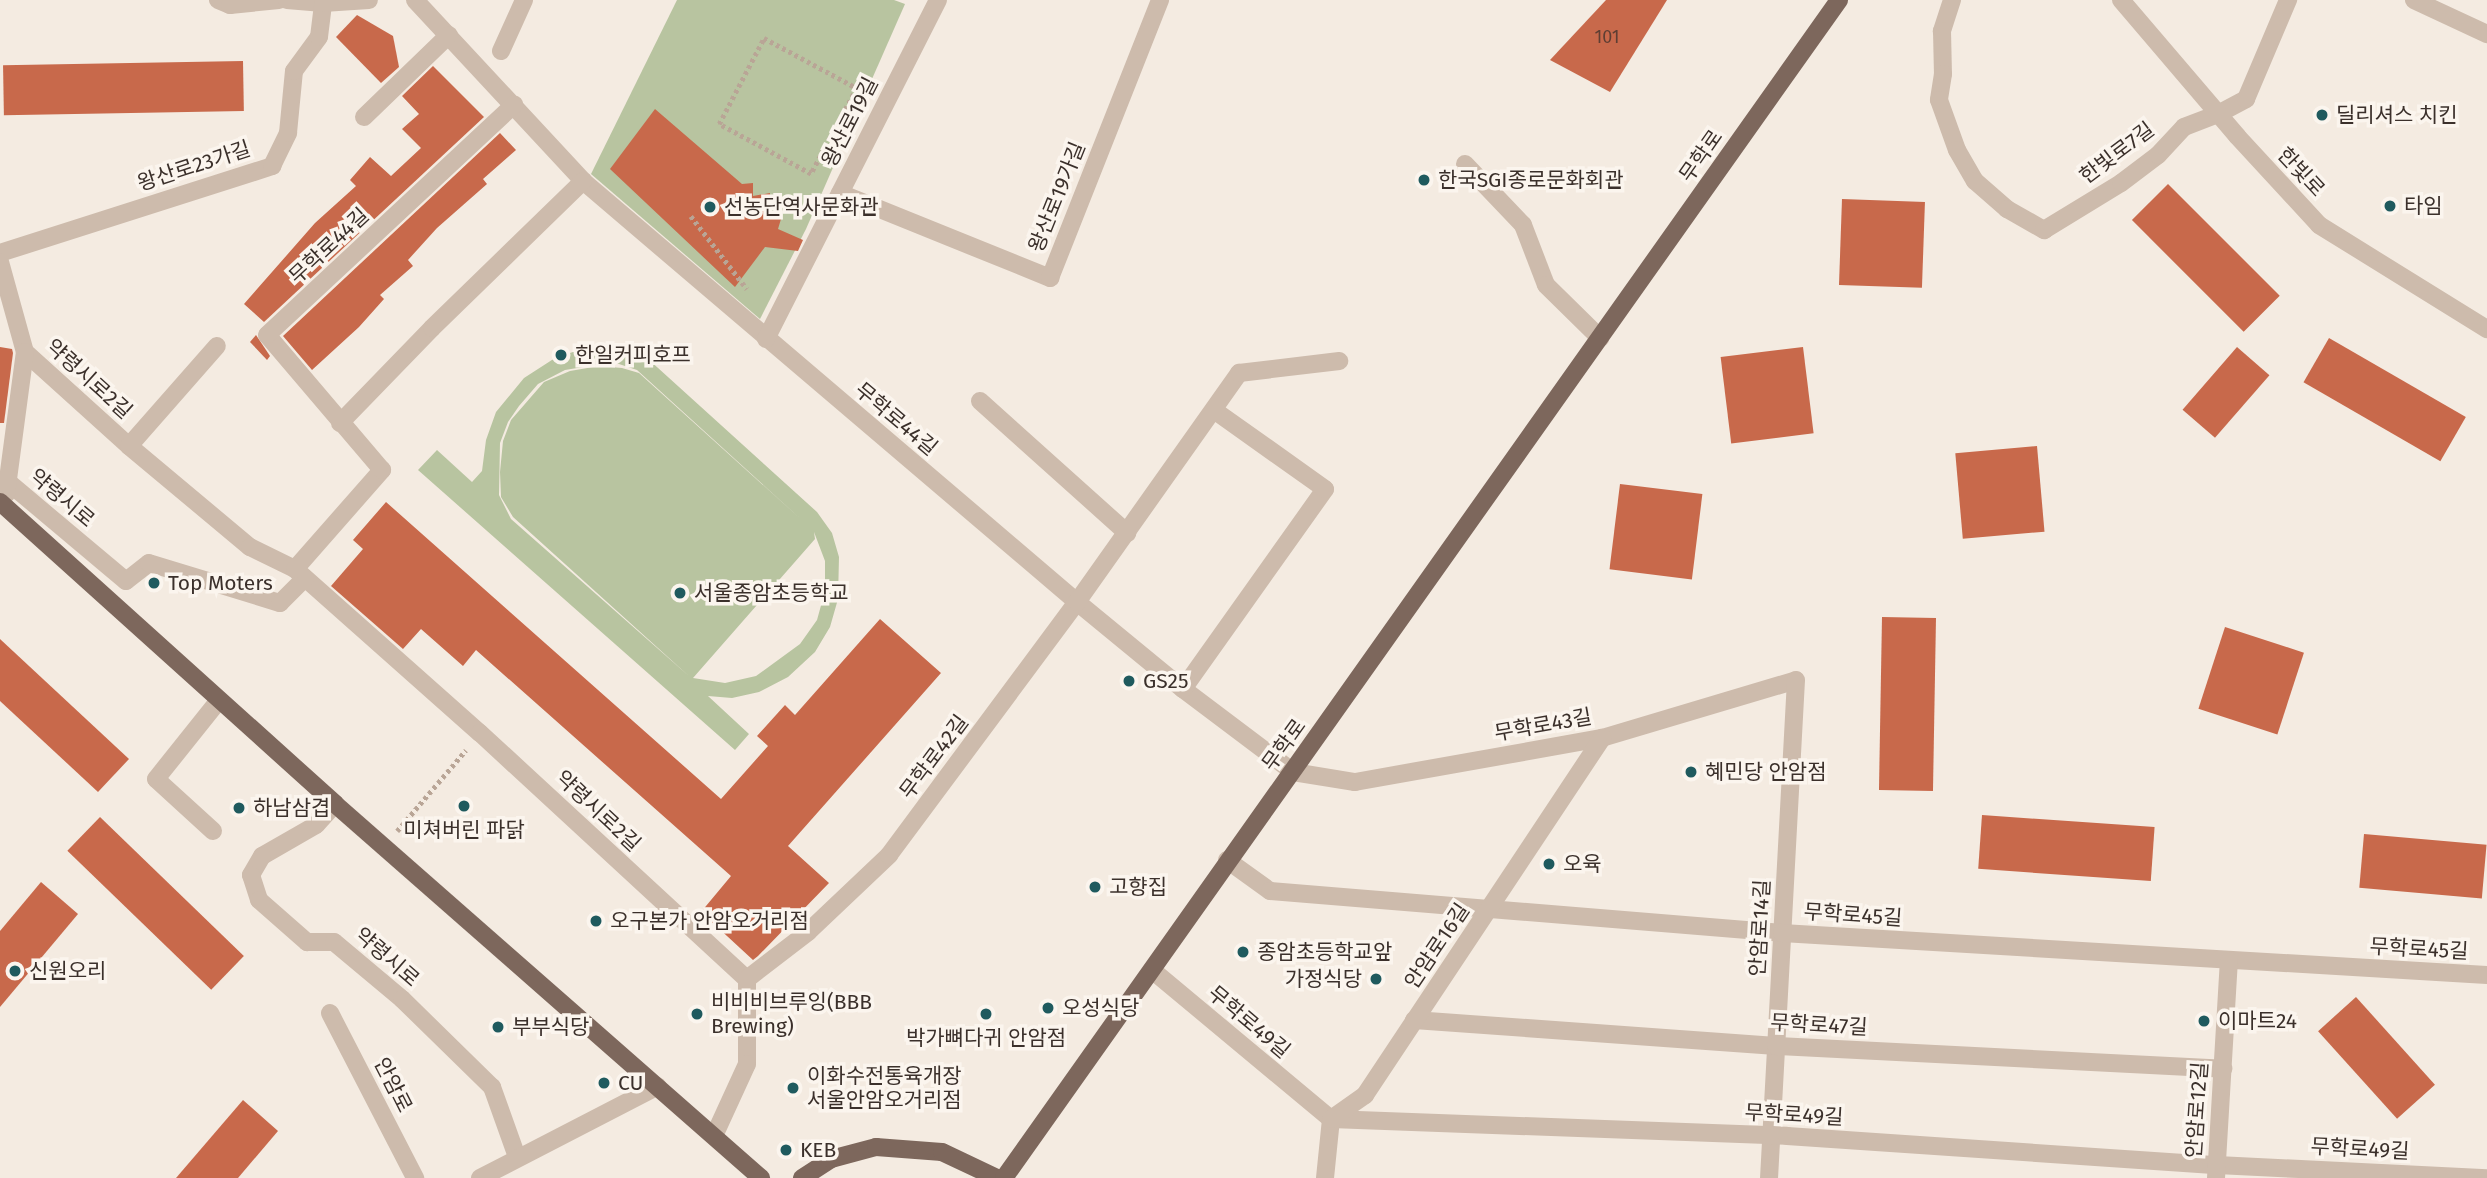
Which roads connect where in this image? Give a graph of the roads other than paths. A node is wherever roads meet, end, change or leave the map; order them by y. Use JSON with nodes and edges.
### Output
{"nodes":[{"id":1,"x":218,"y":0,"type":"edge"},
{"id":2,"x":279,"y":0,"type":"edge"},
{"id":3,"x":286,"y":0,"type":"edge"},
{"id":4,"x":369,"y":0,"type":"edge"},
{"id":5,"x":415,"y":0,"type":"edge"},
{"id":6,"x":524,"y":0,"type":"edge"},
{"id":7,"x":938,"y":0,"type":"edge"},
{"id":8,"x":1160,"y":0,"type":"edge"},
{"id":9,"x":1839,"y":0,"type":"edge"},
{"id":10,"x":1952,"y":0,"type":"edge"},
{"id":11,"x":2121,"y":0,"type":"edge"},
{"id":12,"x":2288,"y":0,"type":"edge"},
{"id":13,"x":2414,"y":0,"type":"edge"},
{"id":14,"x":323,"y":3,"type":"junction"},
{"id":15,"x":2487,"y":34,"type":"edge"},
{"id":16,"x":449,"y":35,"type":"junction"},
{"id":17,"x":501,"y":51,"type":"dead end"},
{"id":18,"x":514,"y":105,"type":"junction"},
{"id":19,"x":2218,"y":114,"type":"junction"},
{"id":20,"x":364,"y":117,"type":"dead end"},
{"id":21,"x":1465,"y":164,"type":"dead end"},
{"id":22,"x":583,"y":181,"type":"junction"},
{"id":23,"x":840,"y":192,"type":"junction"},
{"id":24,"x":0,"y":253,"type":"edge"},
{"id":25,"x":0,"y":262,"type":"edge"},
{"id":26,"x":2487,"y":329,"type":"edge"},
{"id":27,"x":1600,"y":338,"type":"junction"},
{"id":28,"x":766,"y":339,"type":"junction"},
{"id":29,"x":217,"y":346,"type":"dead end"},
{"id":30,"x":25,"y":352,"type":"junction"},
{"id":31,"x":1339,"y":361,"type":"dead end"},
{"id":32,"x":980,"y":401,"type":"dead end"},
{"id":33,"x":1214,"y":410,"type":"junction"},
{"id":34,"x":340,"y":423,"type":"junction"},
{"id":35,"x":129,"y":446,"type":"junction"},
{"id":36,"x":8,"y":482,"type":"junction"},
{"id":37,"x":2,"y":504,"type":"edge"},
{"id":38,"x":1127,"y":533,"type":"junction"},
{"id":39,"x":300,"y":574,"type":"junction"},
{"id":40,"x":1077,"y":603,"type":"junction"},
{"id":41,"x":1796,"y":680,"type":"joint"},
{"id":42,"x":1183,"y":689,"type":"junction"},
{"id":43,"x":219,"y":700,"type":"junction"},
{"id":44,"x":1602,"y":738,"type":"junction"},
{"id":45,"x":1293,"y":772,"type":"junction"},
{"id":46,"x":335,"y":804,"type":"junction"},
{"id":47,"x":213,"y":831,"type":"dead end"},
{"id":48,"x":1227,"y":860,"type":"junction"},
{"id":49,"x":1489,"y":908,"type":"junction"},
{"id":50,"x":1782,"y":933,"type":"junction"},
{"id":51,"x":2229,"y":961,"type":"junction"},
{"id":52,"x":1152,"y":970,"type":"junction"},
{"id":53,"x":2487,"y":975,"type":"edge"},
{"id":54,"x":747,"y":979,"type":"junction"},
{"id":55,"x":330,"y":1013,"type":"dead end"},
{"id":56,"x":1414,"y":1020,"type":"junction"},
{"id":57,"x":1776,"y":1046,"type":"junction"},
{"id":58,"x":2222,"y":1069,"type":"junction"},
{"id":59,"x":658,"y":1086,"type":"junction"},
{"id":60,"x":1331,"y":1119,"type":"junction"},
{"id":61,"x":714,"y":1136,"type":"junction"},
{"id":62,"x":1771,"y":1136,"type":"junction"},
{"id":63,"x":517,"y":1157,"type":"junction"},
{"id":64,"x":2216,"y":1171,"type":"edge"},
{"id":65,"x":415,"y":1178,"type":"edge"},
{"id":66,"x":480,"y":1178,"type":"edge"},
{"id":67,"x":761,"y":1178,"type":"edge"},
{"id":68,"x":802,"y":1178,"type":"edge"},
{"id":69,"x":997,"y":1178,"type":"edge"},
{"id":70,"x":1004,"y":1178,"type":"edge"},
{"id":71,"x":1325,"y":1178,"type":"edge"},
{"id":72,"x":1769,"y":1178,"type":"edge"},
{"id":73,"x":2487,"y":1178,"type":"edge"}],
"edges":[{"from":1,"to":2,"type":"street"},
{"from":3,"to":14,"type":"street"},
{"from":4,"to":14,"type":"street"},
{"from":5,"to":16,"type":"street","name":"무학로44길"},
{"from":6,"to":17,"type":"street"},
{"from":7,"to":23,"type":"street","name":"왕산로19길"},
{"from":8,"to":23,"type":"street","name":"왕산로19가길"},
{"from":9,"to":27,"type":"main road","name":"무학로"},
{"from":10,"to":19,"type":"street","name":"한빛로7길"},
{"from":11,"to":19,"type":"street","name":"한빛로"},
{"from":12,"to":19,"type":"street","name":"한빛로7길"},
{"from":13,"to":15,"type":"street"},
{"from":14,"to":24,"type":"street","name":"왕산로23가길"},
{"from":16,"to":18,"type":"street","name":"무학로44길"},
{"from":16,"to":20,"type":"street"},
{"from":18,"to":22,"type":"street","name":"무학로44길"},
{"from":18,"to":34,"type":"street","name":"무학로44길"},
{"from":19,"to":26,"type":"street","name":"한빛로"},
{"from":21,"to":27,"type":"street"},
{"from":22,"to":28,"type":"street","name":"무학로44길"},
{"from":22,"to":34,"type":"street"},
{"from":23,"to":28,"type":"street","name":"왕산로19길"},
{"from":25,"to":30,"type":"street","name":"약령시로2길"},
{"from":27,"to":45,"type":"main road","name":"무학로"},
{"from":28,"to":40,"type":"street","name":"무학로44길"},
{"from":29,"to":35,"type":"street","name":"약령시로2길"},
{"from":30,"to":35,"type":"street","name":"약령시로2길"},
{"from":30,"to":36,"type":"street"},
{"from":31,"to":33,"type":"street","name":"무학로42길"},
{"from":32,"to":38,"type":"street"},
{"from":33,"to":38,"type":"street","name":"무학로42길"},
{"from":33,"to":42,"type":"street"},
{"from":34,"to":39,"type":"street"},
{"from":35,"to":39,"type":"street","name":"약령시로2길"},
{"from":36,"to":37,"type":"street"},
{"from":36,"to":39,"type":"street","name":"약령시로"},
{"from":37,"to":43,"type":"main road","name":"약령시로"},
{"from":38,"to":40,"type":"street","name":"무학로42길"},
{"from":39,"to":54,"type":"street","name":"약령시로2길"},
{"from":40,"to":42,"type":"street","name":"무학로44길"},
{"from":40,"to":54,"type":"street","name":"무학로42길"},
{"from":41,"to":44,"type":"street","name":"무학로43길"},
{"from":41,"to":50,"type":"street","name":"안암로14길"},
{"from":42,"to":45,"type":"street","name":"무학로44길"},
{"from":43,"to":46,"type":"main road","name":"약령시로"},
{"from":43,"to":47,"type":"street"},
{"from":44,"to":45,"type":"street","name":"무학로43길"},
{"from":44,"to":49,"type":"street","name":"안암로16길"},
{"from":45,"to":48,"type":"main road","name":"무학로"},
{"from":46,"to":59,"type":"main road","name":"약령시로"},
{"from":46,"to":63,"type":"street","name":"약령시로"},
{"from":48,"to":49,"type":"street","name":"무학로45길"},
{"from":48,"to":52,"type":"main road","name":"무학로"},
{"from":49,"to":50,"type":"street","name":"무학로45길"},
{"from":49,"to":56,"type":"street","name":"안암로16길"},
{"from":50,"to":51,"type":"street","name":"무학로45길"},
{"from":50,"to":57,"type":"street","name":"안암로14길"},
{"from":51,"to":53,"type":"street","name":"무학로45길"},
{"from":51,"to":58,"type":"street","name":"안암로12길"},
{"from":52,"to":60,"type":"street","name":"무학로49길"},
{"from":52,"to":70,"type":"main road","name":"무학로"},
{"from":54,"to":61,"type":"street"},
{"from":55,"to":65,"type":"street","name":"안암로"},
{"from":56,"to":57,"type":"street","name":"무학로47길"},
{"from":56,"to":60,"type":"street","name":"안암로16길"},
{"from":57,"to":58,"type":"street","name":"무학로47길"},
{"from":57,"to":62,"type":"street","name":"안암로14길"},
{"from":58,"to":64,"type":"street","name":"안암로12길"},
{"from":59,"to":61,"type":"main road","name":"약령시로"},
{"from":59,"to":63,"type":"street"},
{"from":60,"to":62,"type":"street","name":"무학로49길"},
{"from":60,"to":71,"type":"street"},
{"from":61,"to":67,"type":"main road","name":"약령시로"},
{"from":62,"to":64,"type":"street","name":"무학로49길"},
{"from":62,"to":72,"type":"street","name":"안암로14길"},
{"from":63,"to":66,"type":"street"},
{"from":64,"to":73,"type":"street","name":"무학로49길"},
{"from":68,"to":69,"type":"main road"}]}
